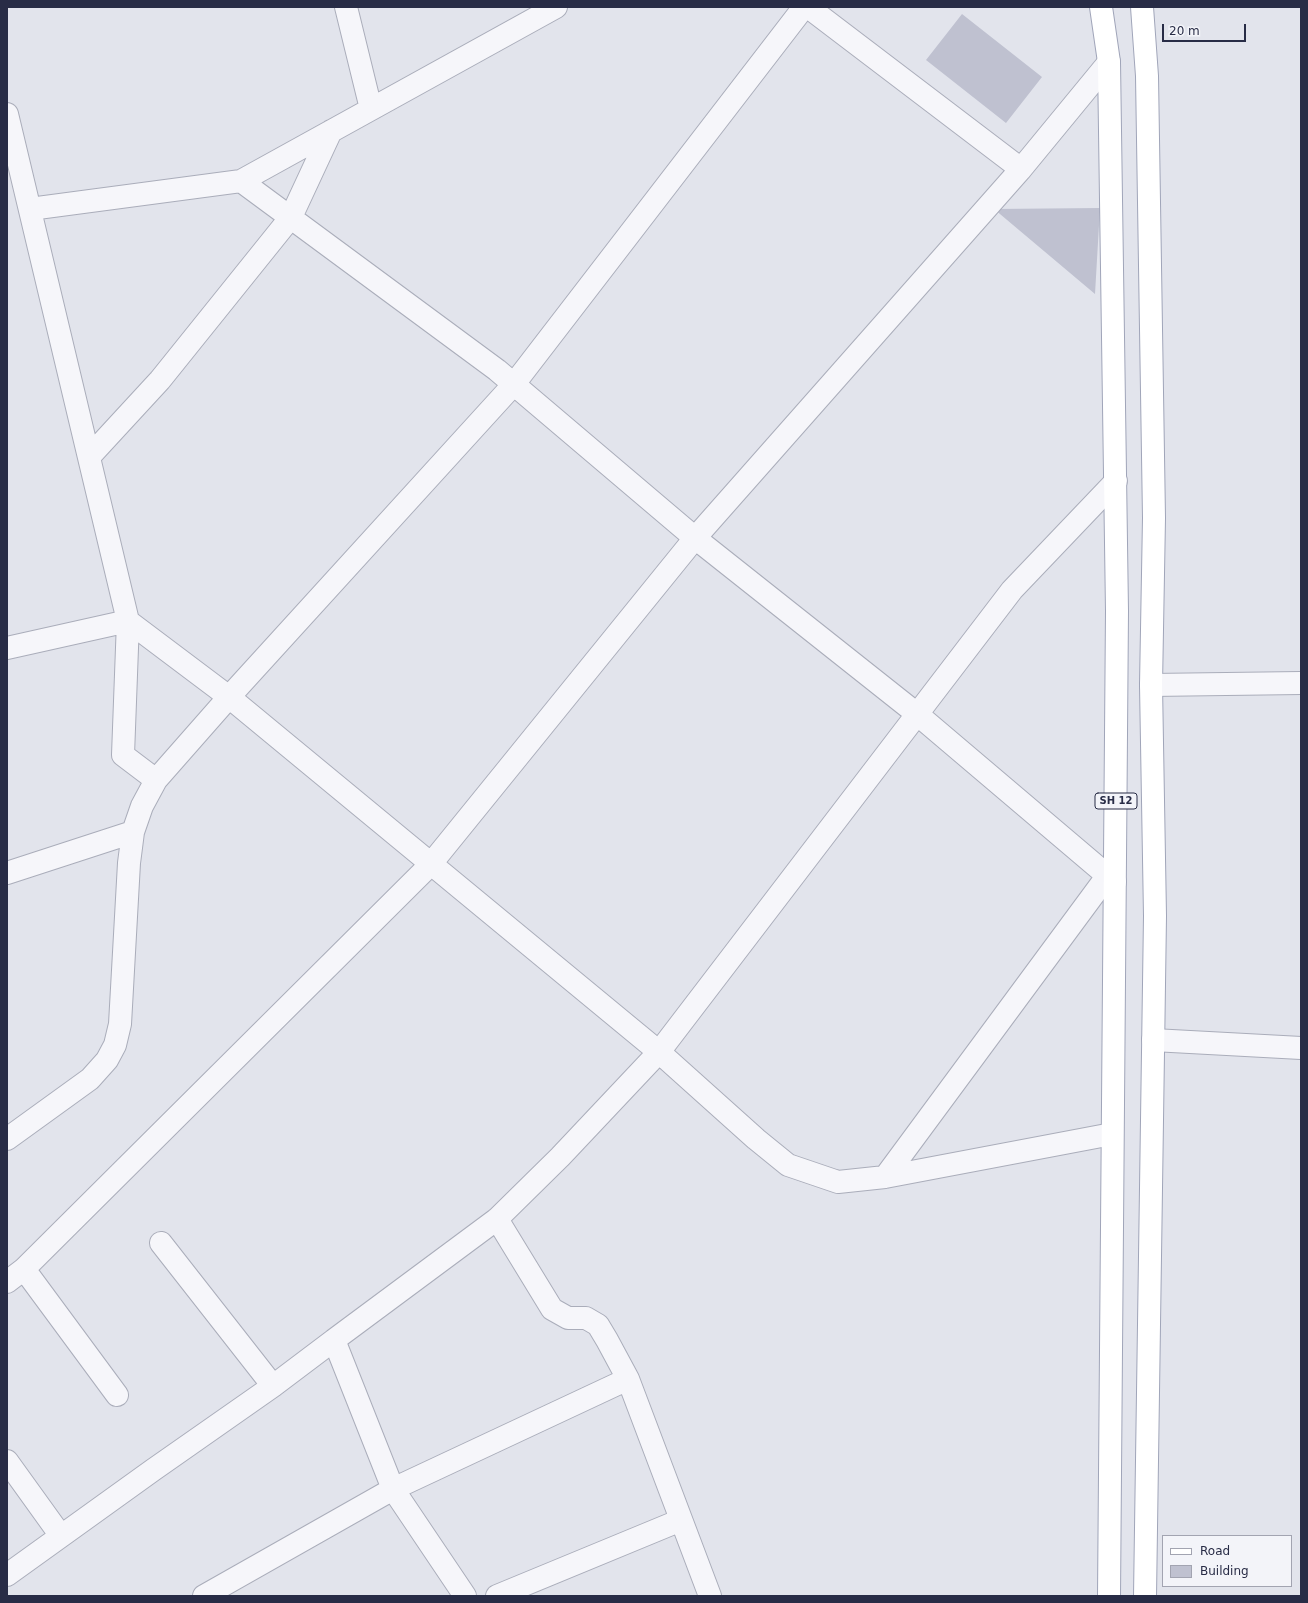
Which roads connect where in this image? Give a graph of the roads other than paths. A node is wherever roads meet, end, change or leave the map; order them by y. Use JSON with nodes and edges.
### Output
{"nodes":[{"id":1,"x":346,"y":7,"type":"edge"},
{"id":2,"x":556,"y":7,"type":"edge"},
{"id":3,"x":804,"y":7,"type":"edge"},
{"id":4,"x":808,"y":7,"type":"edge"},
{"id":5,"x":1101,"y":7,"type":"edge"},
{"id":6,"x":1142,"y":7,"type":"edge"},
{"id":7,"x":1109,"y":62,"type":"junction"},
{"id":8,"x":371,"y":109,"type":"junction"},
{"id":9,"x":7,"y":114,"type":"edge"},
{"id":10,"x":331,"y":131,"type":"junction"},
{"id":11,"x":1021,"y":169,"type":"junction"},
{"id":12,"x":241,"y":180,"type":"junction"},
{"id":13,"x":30,"y":209,"type":"junction"},
{"id":14,"x":291,"y":217,"type":"junction"},
{"id":15,"x":514,"y":384,"type":"junction"},
{"id":16,"x":89,"y":457,"type":"junction"},
{"id":17,"x":1116,"y":481,"type":"junction"},
{"id":18,"x":694,"y":538,"type":"junction"},
{"id":19,"x":128,"y":621,"type":"junction"},
{"id":20,"x":7,"y":648,"type":"edge"},
{"id":21,"x":1301,"y":683,"type":"edge"},
{"id":22,"x":1151,"y":685,"type":"junction"},
{"id":23,"x":228,"y":697,"type":"junction"},
{"id":24,"x":917,"y":714,"type":"junction"},
{"id":25,"x":156,"y":780,"type":"junction"},
{"id":26,"x":133,"y":832,"type":"junction"},
{"id":27,"x":430,"y":865,"type":"junction"},
{"id":28,"x":7,"y":873,"type":"edge"},
{"id":29,"x":1112,"y":878,"type":"junction"},
{"id":30,"x":1153,"y":1040,"type":"junction"},
{"id":31,"x":1301,"y":1048,"type":"edge"},
{"id":32,"x":658,"y":1052,"type":"junction"},
{"id":33,"x":1112,"y":1134,"type":"junction"},
{"id":34,"x":7,"y":1139,"type":"edge"},
{"id":35,"x":885,"y":1177,"type":"junction"},
{"id":36,"x":497,"y":1219,"type":"junction"},
{"id":37,"x":161,"y":1243,"type":"dead end"},
{"id":38,"x":16,"y":1276,"type":"edge"},
{"id":39,"x":334,"y":1340,"type":"junction"},
{"id":40,"x":628,"y":1379,"type":"junction"},
{"id":41,"x":273,"y":1386,"type":"junction"},
{"id":42,"x":117,"y":1395,"type":"dead end"},
{"id":43,"x":7,"y":1461,"type":"edge"},
{"id":44,"x":393,"y":1489,"type":"junction"},
{"id":45,"x":681,"y":1520,"type":"junction"},
{"id":46,"x":62,"y":1536,"type":"junction"},
{"id":47,"x":7,"y":1575,"type":"edge"},
{"id":48,"x":204,"y":1596,"type":"edge"},
{"id":49,"x":465,"y":1596,"type":"edge"},
{"id":50,"x":497,"y":1596,"type":"edge"},
{"id":51,"x":710,"y":1596,"type":"edge"},
{"id":52,"x":1108,"y":1596,"type":"edge"},
{"id":53,"x":1144,"y":1596,"type":"edge"}],
"edges":[{"from":1,"to":8,"type":"street"},
{"from":2,"to":8,"type":"street"},
{"from":3,"to":15,"type":"street"},
{"from":4,"to":11,"type":"street"},
{"from":5,"to":7,"type":"main road","number":"SH 12"},
{"from":6,"to":22,"type":"main road","number":"SH 12"},
{"from":7,"to":11,"type":"street"},
{"from":7,"to":17,"type":"main road","number":"SH 12"},
{"from":8,"to":10,"type":"street"},
{"from":9,"to":13,"type":"street"},
{"from":10,"to":12,"type":"street"},
{"from":10,"to":14,"type":"street"},
{"from":11,"to":18,"type":"street"},
{"from":12,"to":13,"type":"street"},
{"from":12,"to":14,"type":"street"},
{"from":13,"to":16,"type":"street"},
{"from":14,"to":15,"type":"street"},
{"from":14,"to":16,"type":"street"},
{"from":15,"to":18,"type":"street"},
{"from":15,"to":23,"type":"street"},
{"from":16,"to":19,"type":"street"},
{"from":17,"to":24,"type":"street"},
{"from":17,"to":29,"type":"main road","number":"SH 12"},
{"from":18,"to":24,"type":"street"},
{"from":18,"to":27,"type":"street"},
{"from":19,"to":20,"type":"street"},
{"from":19,"to":23,"type":"street"},
{"from":19,"to":25,"type":"street"},
{"from":21,"to":22,"type":"street"},
{"from":22,"to":30,"type":"main road","number":"SH 12"},
{"from":23,"to":25,"type":"street"},
{"from":23,"to":27,"type":"street"},
{"from":24,"to":29,"type":"street"},
{"from":24,"to":32,"type":"street"},
{"from":25,"to":26,"type":"street"},
{"from":26,"to":28,"type":"street"},
{"from":26,"to":34,"type":"street"},
{"from":27,"to":32,"type":"street"},
{"from":27,"to":38,"type":"street"},
{"from":29,"to":33,"type":"main road","number":"SH 12"},
{"from":29,"to":35,"type":"street"},
{"from":30,"to":31,"type":"street"},
{"from":30,"to":53,"type":"main road","number":"SH 12"},
{"from":32,"to":35,"type":"street"},
{"from":32,"to":36,"type":"street"},
{"from":33,"to":35,"type":"street"},
{"from":33,"to":52,"type":"main road","number":"SH 12"},
{"from":36,"to":39,"type":"street"},
{"from":36,"to":40,"type":"street"},
{"from":37,"to":41,"type":"street"},
{"from":38,"to":42,"type":"street"},
{"from":39,"to":41,"type":"street"},
{"from":39,"to":44,"type":"street"},
{"from":40,"to":44,"type":"street"},
{"from":40,"to":45,"type":"street"},
{"from":41,"to":46,"type":"street"},
{"from":43,"to":46,"type":"street"},
{"from":44,"to":48,"type":"street"},
{"from":44,"to":49,"type":"street"},
{"from":45,"to":50,"type":"street"},
{"from":45,"to":51,"type":"street"},
{"from":46,"to":47,"type":"street"}]}
